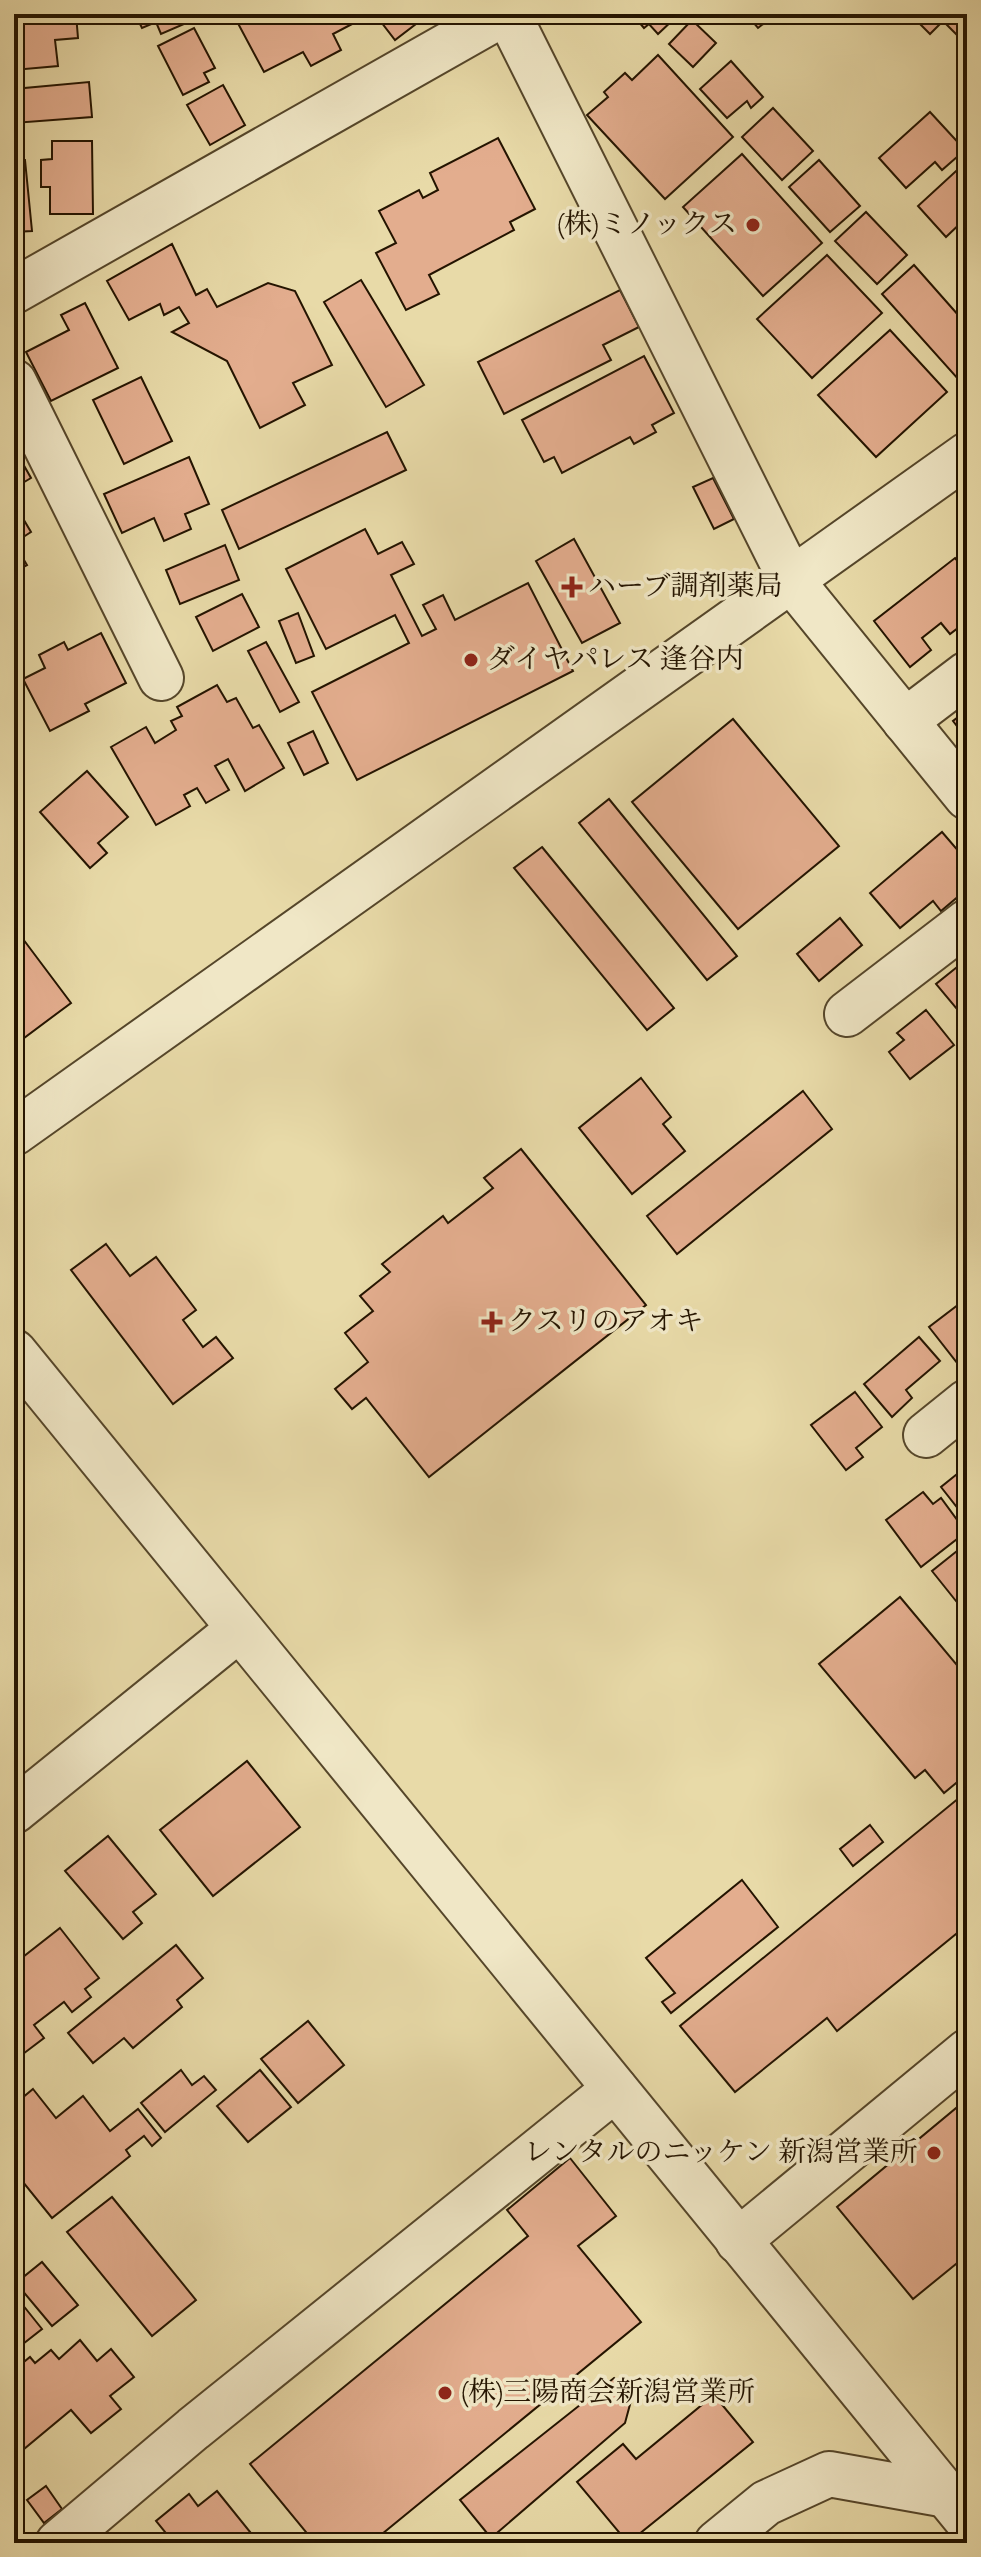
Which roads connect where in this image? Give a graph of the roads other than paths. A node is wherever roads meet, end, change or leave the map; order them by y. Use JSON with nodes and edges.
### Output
{"nodes":[{"id":1,"x":505,"y":14,"type":"edge"},
{"id":2,"x":14,"y":291,"type":"edge"},
{"id":3,"x":14,"y":382,"type":"edge"},
{"id":4,"x":967,"y":455,"type":"edge"},
{"id":5,"x":791,"y":580,"type":"junction"},
{"id":6,"x":967,"y":674,"type":"edge"},
{"id":7,"x":161,"y":678,"type":"dead end"},
{"id":8,"x":905,"y":721,"type":"junction"},
{"id":9,"x":967,"y":797,"type":"edge"},
{"id":10,"x":967,"y":922,"type":"edge"},
{"id":11,"x":847,"y":1014,"type":"dead end"},
{"id":12,"x":14,"y":1133,"type":"edge"},
{"id":13,"x":14,"y":1352,"type":"edge"},
{"id":14,"x":967,"y":1402,"type":"edge"},
{"id":15,"x":926,"y":1435,"type":"dead end"},
{"id":16,"x":239,"y":1629,"type":"junction"},
{"id":17,"x":14,"y":1811,"type":"edge"},
{"id":18,"x":967,"y":2052,"type":"edge"},
{"id":19,"x":615,"y":2089,"type":"junction"},
{"id":20,"x":738,"y":2241,"type":"junction"},
{"id":21,"x":957,"y":2508,"type":"edge"},
{"id":22,"x":58,"y":2543,"type":"edge"},
{"id":23,"x":717,"y":2543,"type":"edge"}],
"edges":[{"from":1,"to":2,"type":"street"},
{"from":1,"to":5,"type":"street"},
{"from":3,"to":7,"type":"street"},
{"from":4,"to":5,"type":"street"},
{"from":5,"to":8,"type":"street"},
{"from":5,"to":12,"type":"street"},
{"from":6,"to":8,"type":"street"},
{"from":8,"to":9,"type":"street"},
{"from":10,"to":11,"type":"street"},
{"from":13,"to":16,"type":"street"},
{"from":14,"to":15,"type":"street"},
{"from":16,"to":17,"type":"street"},
{"from":16,"to":19,"type":"street"},
{"from":18,"to":20,"type":"street"},
{"from":19,"to":20,"type":"street"},
{"from":19,"to":22,"type":"street"},
{"from":20,"to":21,"type":"street"},
{"from":21,"to":23,"type":"street"}]}
